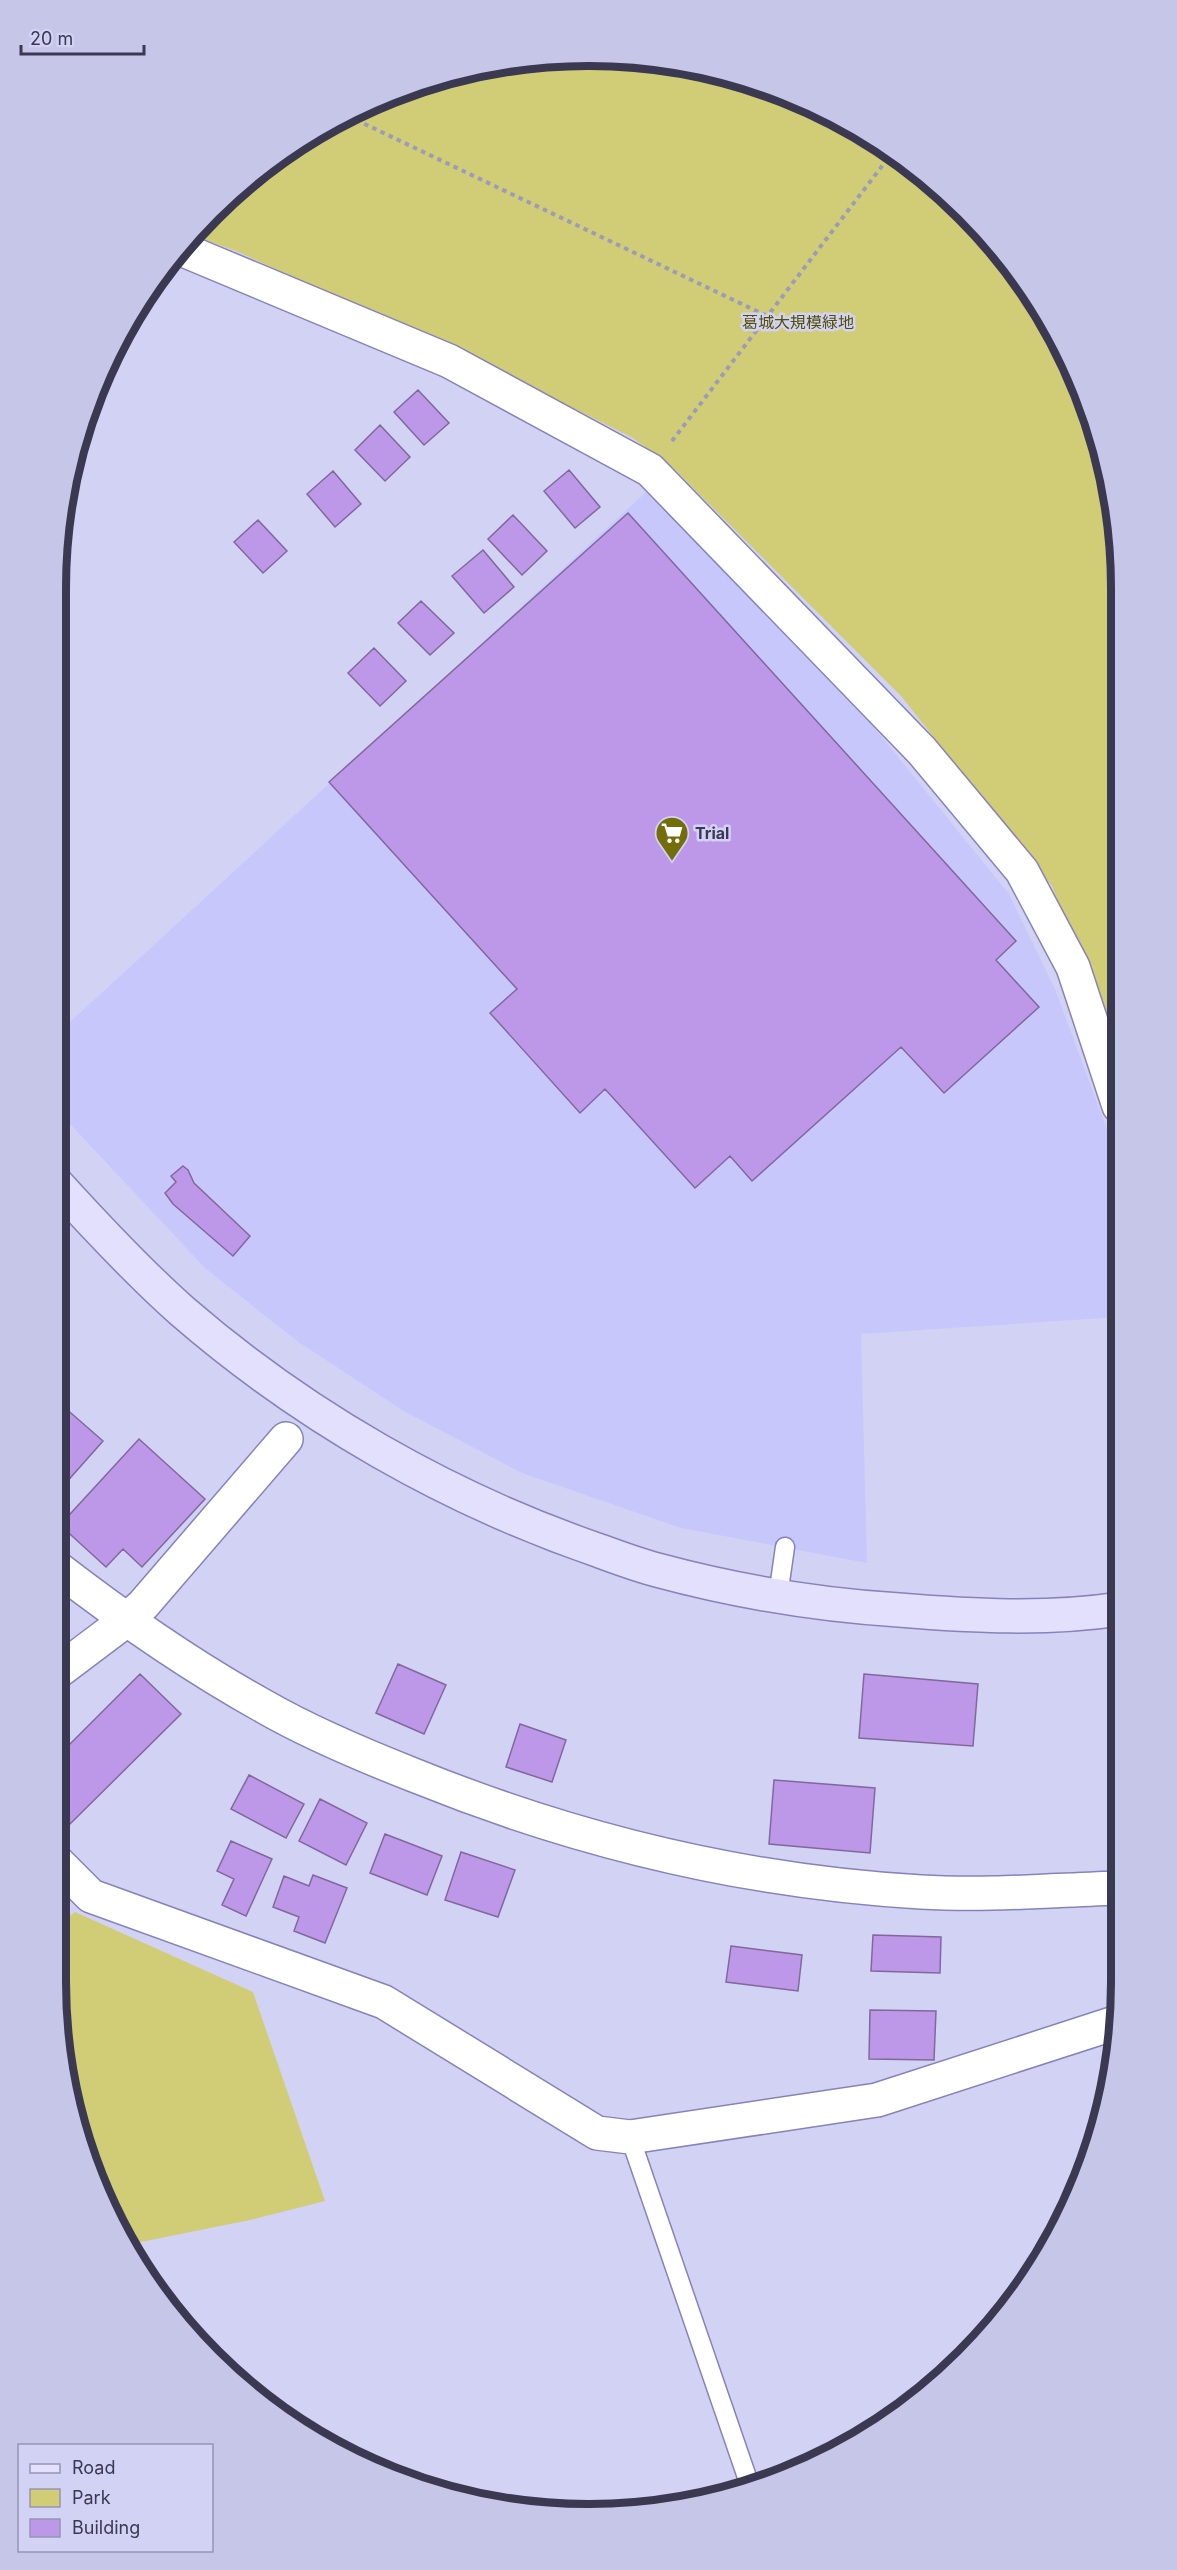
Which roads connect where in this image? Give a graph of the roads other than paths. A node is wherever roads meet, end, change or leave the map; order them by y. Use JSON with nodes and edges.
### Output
{"nodes":[{"id":1,"x":189,"y":252,"type":"edge"},
{"id":2,"x":1111,"y":1082,"type":"edge"},
{"id":3,"x":66,"y":1194,"type":"edge"},
{"id":4,"x":286,"y":1439,"type":"dead end"},
{"id":5,"x":785,"y":1547,"type":"dead end"},
{"id":6,"x":66,"y":1575,"type":"edge"},
{"id":7,"x":778,"y":1596,"type":"junction"},
{"id":8,"x":1111,"y":1610,"type":"edge"},
{"id":9,"x":126,"y":1621,"type":"junction"},
{"id":10,"x":66,"y":1666,"type":"edge"},
{"id":11,"x":66,"y":1872,"type":"edge"},
{"id":12,"x":1111,"y":1888,"type":"edge"},
{"id":13,"x":1109,"y":2025,"type":"edge"},
{"id":14,"x":630,"y":2137,"type":"junction"},
{"id":15,"x":748,"y":2479,"type":"edge"}],
"edges":[{"from":1,"to":2,"type":"street"},
{"from":3,"to":7,"type":"street"},
{"from":4,"to":9,"type":"street"},
{"from":5,"to":7,"type":"lane"},
{"from":6,"to":9,"type":"street"},
{"from":7,"to":8,"type":"street"},
{"from":9,"to":10,"type":"street"},
{"from":9,"to":12,"type":"street"},
{"from":11,"to":14,"type":"street"},
{"from":13,"to":14,"type":"street"},
{"from":14,"to":15,"type":"lane"}]}
